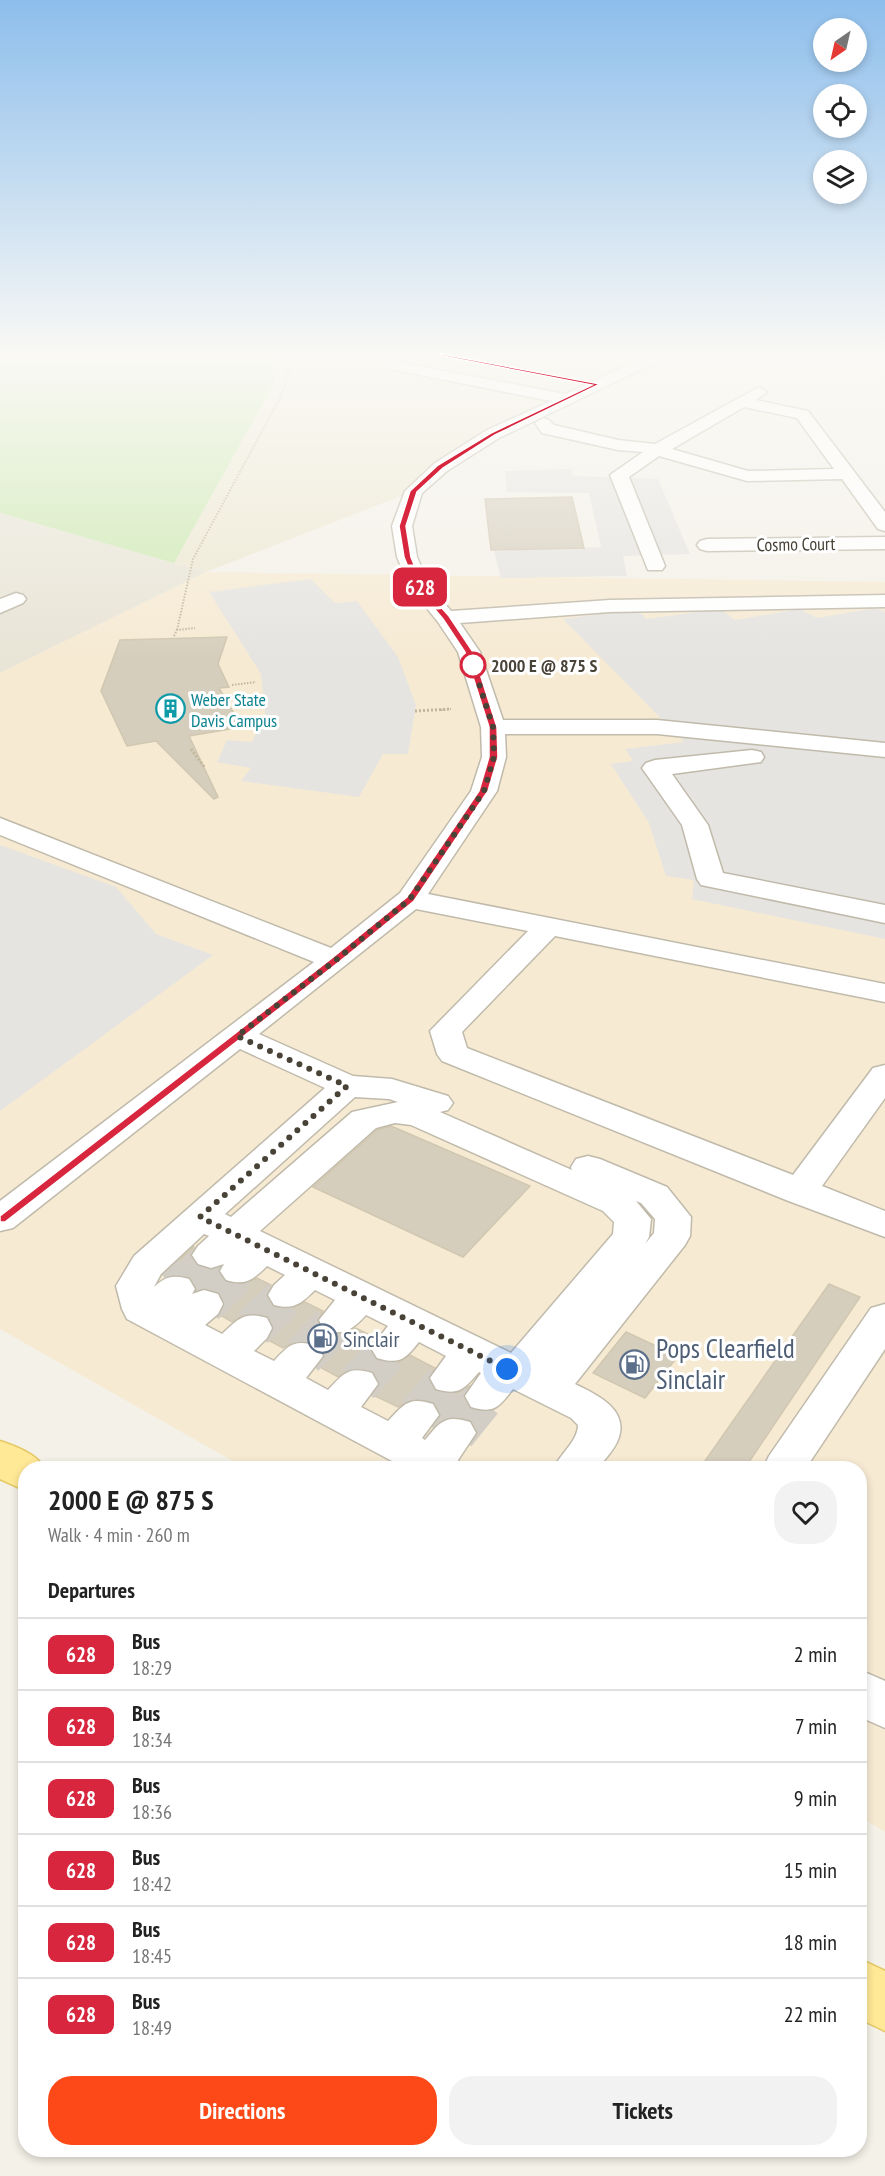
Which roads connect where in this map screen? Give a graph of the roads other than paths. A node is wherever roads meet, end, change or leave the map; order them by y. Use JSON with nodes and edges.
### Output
{"nodes":[{"id":1,"x":456,"y":457,"type":"edge"},
{"id":2,"x":639,"y":457,"type":"edge"},
{"id":3,"x":678,"y":457,"type":"edge"},
{"id":4,"x":834,"y":457,"type":"edge"},
{"id":5,"x":847,"y":474,"type":"junction"},
{"id":6,"x":885,"y":525,"type":"edge"},
{"id":7,"x":885,"y":543,"type":"edge"},
{"id":8,"x":707,"y":545,"type":"dead end"},
{"id":9,"x":655,"y":566,"type":"dead end"},
{"id":10,"x":885,"y":601,"type":"edge"},
{"id":11,"x":446,"y":618,"type":"junction"},
{"id":12,"x":493,"y":727,"type":"junction"},
{"id":13,"x":885,"y":750,"type":"edge"},
{"id":14,"x":752,"y":757,"type":"dead end"},
{"id":15,"x":0,"y":826,"type":"edge"},
{"id":16,"x":410,"y":899,"type":"junction"},
{"id":17,"x":885,"y":914,"type":"edge"},
{"id":18,"x":549,"y":926,"type":"junction"},
{"id":19,"x":336,"y":960,"type":"junction"},
{"id":20,"x":885,"y":993,"type":"edge"},
{"id":21,"x":237,"y":1036,"type":"junction"},
{"id":22,"x":885,"y":1075,"type":"edge"},
{"id":23,"x":347,"y":1086,"type":"junction"},
{"id":24,"x":799,"y":1192,"type":"junction"},
{"id":25,"x":0,"y":1219,"type":"edge"},
{"id":26,"x":885,"y":1225,"type":"edge"},
{"id":27,"x":229,"y":1245,"type":"junction"},
{"id":28,"x":885,"y":1318,"type":"edge"},
{"id":29,"x":514,"y":1382,"type":"junction"},
{"id":30,"x":442,"y":1455,"type":"edge"},
{"id":31,"x":0,"y":1458,"type":"edge"},
{"id":32,"x":580,"y":1461,"type":"edge"},
{"id":33,"x":789,"y":1461,"type":"edge"},
{"id":34,"x":18,"y":1469,"type":"edge"},
{"id":35,"x":867,"y":1696,"type":"edge"},
{"id":36,"x":885,"y":1706,"type":"edge"},
{"id":37,"x":867,"y":1992,"type":"edge"},
{"id":38,"x":885,"y":2003,"type":"edge"}],
"edges":[{"from":1,"to":11,"type":"street"},
{"from":2,"to":9,"type":"street"},
{"from":3,"to":5,"type":"street"},
{"from":4,"to":5,"type":"street"},
{"from":5,"to":6,"type":"street"},
{"from":7,"to":8,"type":"street","name":"Cosmo Court"},
{"from":10,"to":11,"type":"street"},
{"from":11,"to":12,"type":"street"},
{"from":12,"to":13,"type":"street"},
{"from":12,"to":16,"type":"street"},
{"from":14,"to":17,"type":"street"},
{"from":15,"to":19,"type":"street"},
{"from":16,"to":18,"type":"street"},
{"from":16,"to":19,"type":"street"},
{"from":18,"to":20,"type":"street"},
{"from":18,"to":24,"type":"street"},
{"from":19,"to":21,"type":"street"},
{"from":21,"to":23,"type":"street"},
{"from":21,"to":25,"type":"street"},
{"from":22,"to":24,"type":"street"},
{"from":23,"to":27,"type":"street"},
{"from":23,"to":29,"type":"street"},
{"from":24,"to":26,"type":"street"},
{"from":27,"to":29,"type":"street"},
{"from":27,"to":29,"type":"street"},
{"from":27,"to":30,"type":"street"},
{"from":28,"to":33,"type":"street"},
{"from":29,"to":32,"type":"street"},
{"from":31,"to":34,"type":"main road"},
{"from":35,"to":36,"type":"street"},
{"from":37,"to":38,"type":"main road"}]}
